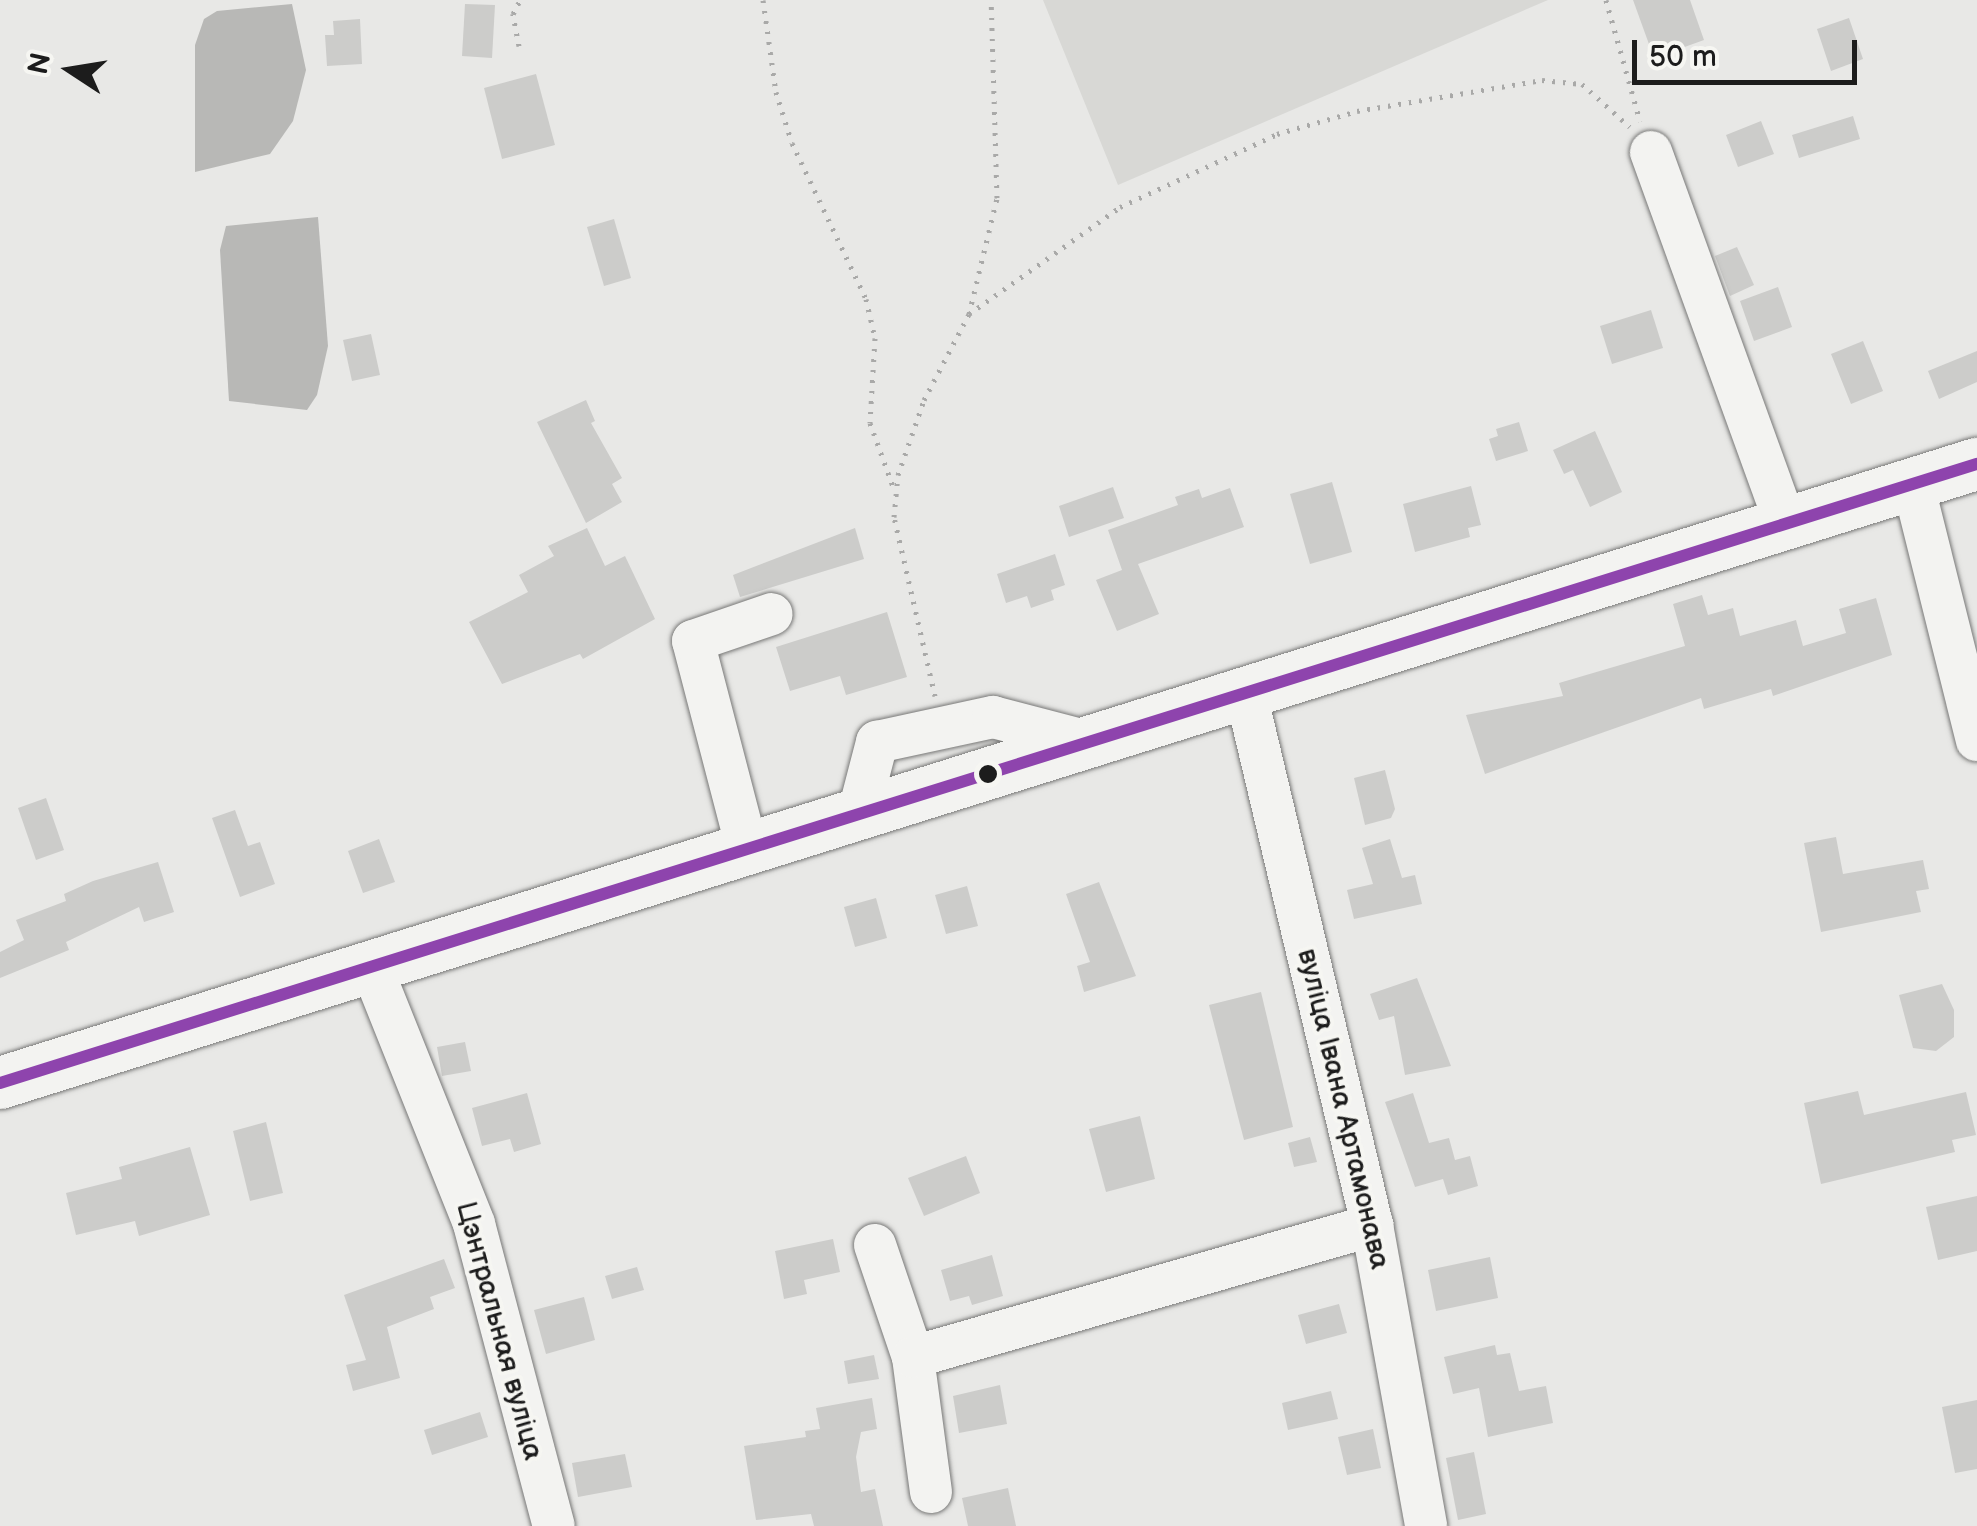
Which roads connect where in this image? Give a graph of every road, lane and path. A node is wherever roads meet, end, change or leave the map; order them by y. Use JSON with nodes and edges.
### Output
{"nodes":[{"id":1,"x":520,"y":0,"type":"edge"},
{"id":2,"x":763,"y":0,"type":"edge"},
{"id":3,"x":991,"y":0,"type":"edge"},
{"id":4,"x":1606,"y":0,"type":"edge"},
{"id":5,"x":519,"y":46,"type":"dead end"},
{"id":6,"x":1651,"y":152,"type":"junction"},
{"id":7,"x":970,"y":314,"type":"junction"},
{"id":8,"x":1977,"y":464,"type":"edge"},
{"id":9,"x":1913,"y":484,"type":"junction"},
{"id":10,"x":896,"y":495,"type":"junction"},
{"id":11,"x":1785,"y":523,"type":"junction"},
{"id":12,"x":772,"y":614,"type":"dead end"},
{"id":13,"x":1246,"y":694,"type":"junction"},
{"id":14,"x":945,"y":727,"type":"junction"},
{"id":15,"x":1977,"y":740,"type":"edge"},
{"id":16,"x":1093,"y":743,"type":"junction"},
{"id":17,"x":856,"y":819,"type":"junction"},
{"id":18,"x":748,"y":852,"type":"junction"},
{"id":19,"x":373,"y":971,"type":"junction"},
{"id":20,"x":0,"y":1083,"type":"edge"},
{"id":21,"x":1372,"y":1225,"type":"junction"},
{"id":22,"x":876,"y":1246,"type":"dead end"},
{"id":23,"x":914,"y":1357,"type":"junction"},
{"id":24,"x":931,"y":1492,"type":"dead end"},
{"id":25,"x":554,"y":1526,"type":"edge"},
{"id":26,"x":1426,"y":1526,"type":"edge"}],
"edges":[{"from":1,"to":5,"type":"path"},
{"from":2,"to":10,"type":"path"},
{"from":3,"to":7,"type":"path"},
{"from":4,"to":6,"type":"path"},
{"from":6,"to":7,"type":"path"},
{"from":6,"to":11,"type":"street"},
{"from":7,"to":10,"type":"path"},
{"from":8,"to":9,"type":"main road"},
{"from":9,"to":11,"type":"main road"},
{"from":9,"to":15,"type":"street"},
{"from":10,"to":14,"type":"path"},
{"from":11,"to":13,"type":"main road"},
{"from":12,"to":18,"type":"street"},
{"from":13,"to":16,"type":"main road"},
{"from":13,"to":21,"type":"street","name":"вуліца Івана Артамонава"},
{"from":14,"to":16,"type":"street"},
{"from":14,"to":17,"type":"street"},
{"from":16,"to":17,"type":"main road"},
{"from":17,"to":18,"type":"main road"},
{"from":18,"to":19,"type":"main road"},
{"from":19,"to":20,"type":"main road"},
{"from":19,"to":25,"type":"street","name":"Цэнтральная вуліца"},
{"from":21,"to":23,"type":"street"},
{"from":21,"to":26,"type":"street","name":"вуліца Івана Артамонава"},
{"from":22,"to":23,"type":"street"},
{"from":23,"to":24,"type":"street"}]}
